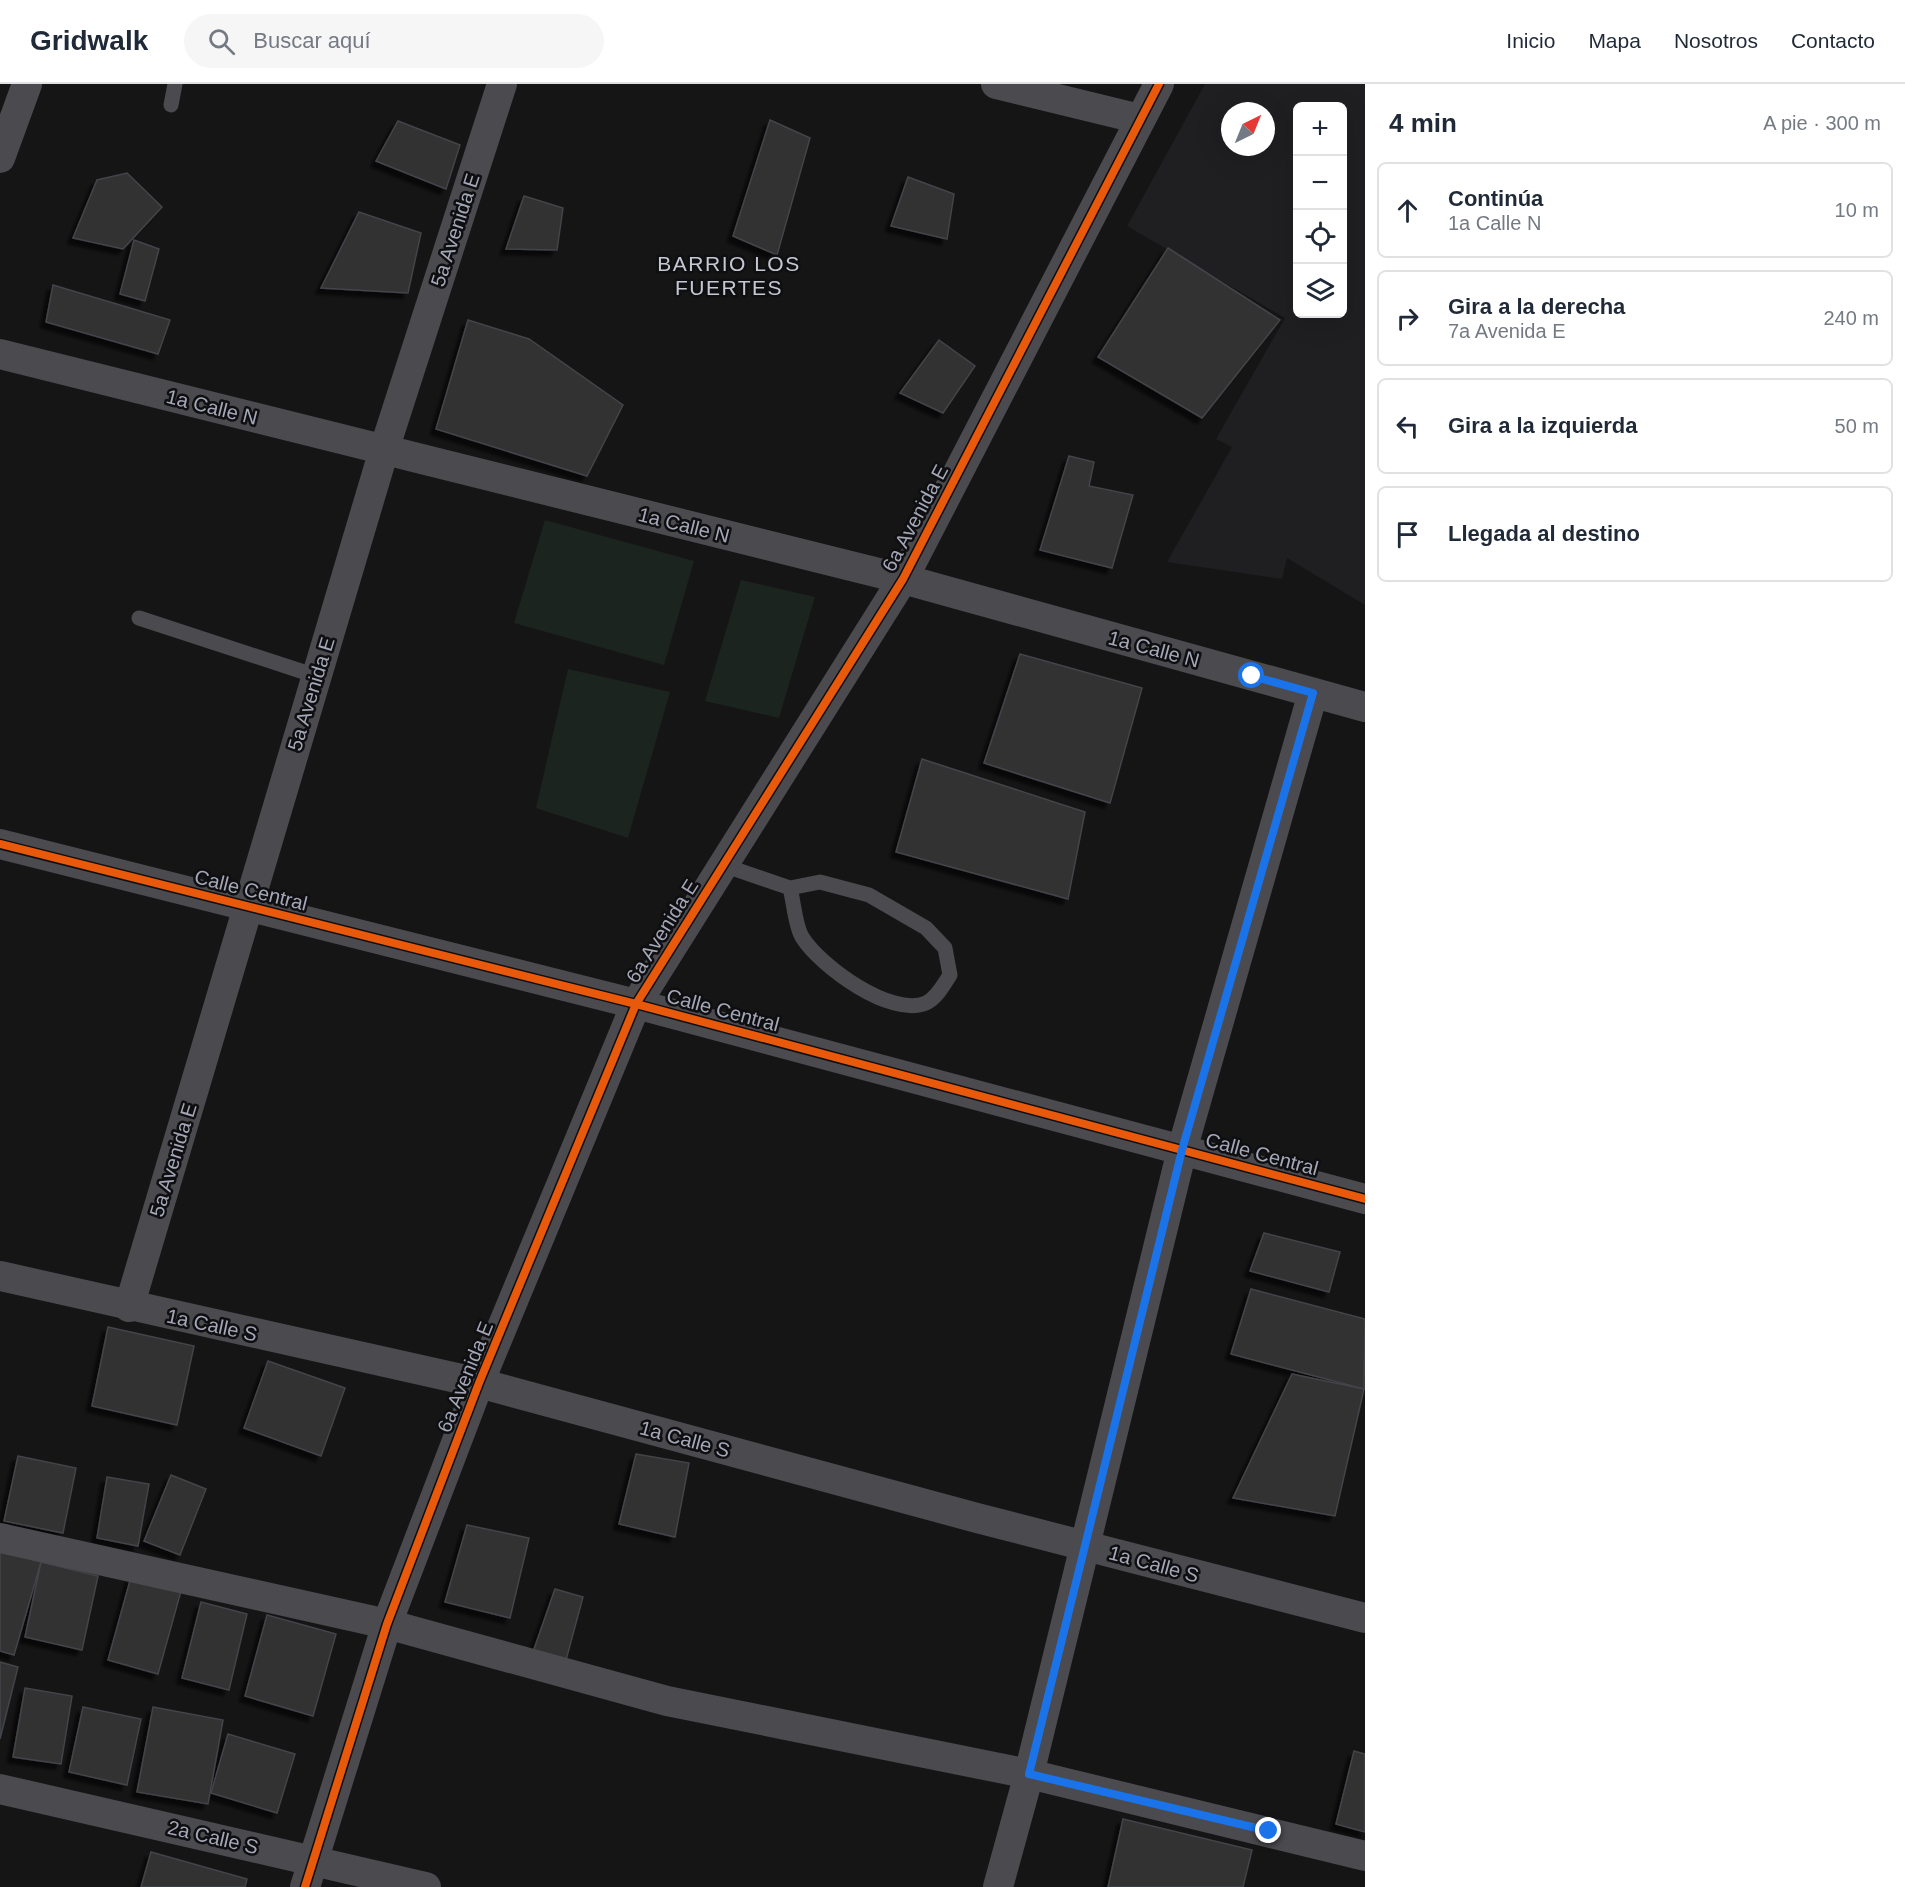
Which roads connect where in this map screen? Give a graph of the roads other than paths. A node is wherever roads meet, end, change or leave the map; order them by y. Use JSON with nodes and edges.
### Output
{"nodes":[{"id":1,"x":27,"y":84,"type":"edge"},
{"id":2,"x":175,"y":84,"type":"edge"},
{"id":3,"x":502,"y":84,"type":"edge"},
{"id":4,"x":996,"y":84,"type":"edge"},
{"id":5,"x":1159,"y":84,"type":"edge"},
{"id":6,"x":171,"y":105,"type":"dead end"},
{"id":7,"x":1140,"y":119,"type":"junction"},
{"id":8,"x":0,"y":158,"type":"edge"},
{"id":9,"x":0,"y":354,"type":"edge"},
{"id":10,"x":384,"y":450,"type":"junction"},
{"id":11,"x":903,"y":579,"type":"junction"},
{"id":12,"x":139,"y":618,"type":"dead end"},
{"id":13,"x":316,"y":676,"type":"junction"},
{"id":14,"x":1313,"y":693,"type":"junction"},
{"id":15,"x":1365,"y":706,"type":"edge"},
{"id":16,"x":0,"y":844,"type":"edge"},
{"id":17,"x":723,"y":865,"type":"junction"},
{"id":18,"x":790,"y":888,"type":"junction"},
{"id":19,"x":248,"y":907,"type":"junction"},
{"id":20,"x":636,"y":1004,"type":"junction"},
{"id":21,"x":1182,"y":1150,"type":"junction"},
{"id":22,"x":1365,"y":1199,"type":"edge"},
{"id":23,"x":0,"y":1276,"type":"edge"},
{"id":24,"x":129,"y":1307,"type":"junction"},
{"id":25,"x":479,"y":1383,"type":"junction"},
{"id":26,"x":0,"y":1538,"type":"edge"},
{"id":27,"x":1085,"y":1546,"type":"junction"},
{"id":28,"x":1365,"y":1618,"type":"edge"},
{"id":29,"x":387,"y":1624,"type":"junction"},
{"id":30,"x":1029,"y":1774,"type":"junction"},
{"id":31,"x":0,"y":1789,"type":"edge"},
{"id":32,"x":1365,"y":1856,"type":"edge"},
{"id":33,"x":308,"y":1873,"type":"edge"},
{"id":34,"x":426,"y":1887,"type":"edge"},
{"id":35,"x":998,"y":1887,"type":"edge"}],
"edges":[{"from":1,"to":8,"type":"street"},
{"from":2,"to":6,"type":"lane"},
{"from":3,"to":10,"type":"street","name":"5a Avenida E"},
{"from":4,"to":7,"type":"street"},
{"from":5,"to":7,"type":"street","name":"6a Avenida E"},
{"from":7,"to":11,"type":"street","name":"6a Avenida E"},
{"from":9,"to":10,"type":"street","name":"1a Calle N"},
{"from":10,"to":11,"type":"street","name":"1a Calle N"},
{"from":10,"to":13,"type":"street","name":"5a Avenida E"},
{"from":11,"to":14,"type":"street","name":"1a Calle N"},
{"from":11,"to":17,"type":"street","name":"6a Avenida E"},
{"from":12,"to":13,"type":"lane"},
{"from":13,"to":19,"type":"street","name":"5a Avenida E"},
{"from":14,"to":15,"type":"street","name":"1a Calle N"},
{"from":14,"to":21,"type":"street"},
{"from":16,"to":19,"type":"street","name":"Calle Central"},
{"from":17,"to":18,"type":"lane"},
{"from":17,"to":20,"type":"street","name":"6a Avenida E"},
{"from":18,"to":18,"type":"lane"},
{"from":19,"to":20,"type":"street","name":"Calle Central"},
{"from":19,"to":24,"type":"street","name":"5a Avenida E"},
{"from":20,"to":21,"type":"street","name":"Calle Central"},
{"from":20,"to":25,"type":"street","name":"6a Avenida E"},
{"from":21,"to":22,"type":"street","name":"Calle Central"},
{"from":21,"to":27,"type":"street"},
{"from":23,"to":24,"type":"street","name":"1a Calle S"},
{"from":24,"to":25,"type":"street","name":"1a Calle S"},
{"from":25,"to":27,"type":"street","name":"1a Calle S"},
{"from":25,"to":29,"type":"street","name":"6a Avenida E"},
{"from":26,"to":29,"type":"street"},
{"from":27,"to":28,"type":"street","name":"1a Calle S"},
{"from":27,"to":30,"type":"street"},
{"from":29,"to":30,"type":"street"},
{"from":29,"to":33,"type":"street","name":"6a Avenida E"},
{"from":30,"to":32,"type":"street"},
{"from":30,"to":35,"type":"street"},
{"from":31,"to":33,"type":"street","name":"2a Calle S"},
{"from":33,"to":34,"type":"street","name":"2a Calle S"}]}
